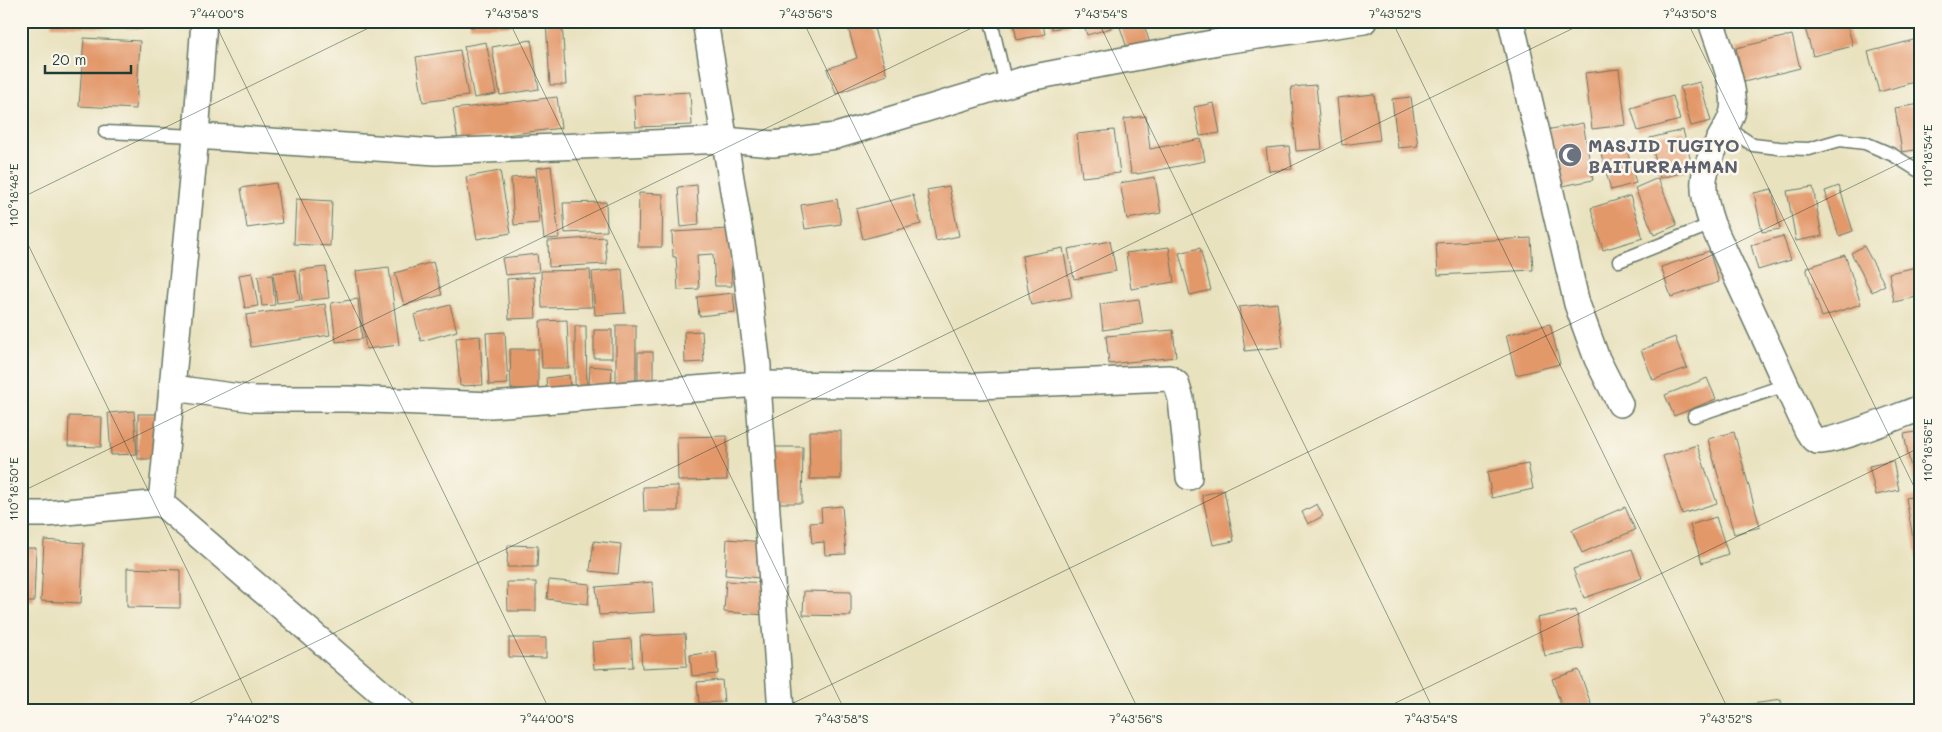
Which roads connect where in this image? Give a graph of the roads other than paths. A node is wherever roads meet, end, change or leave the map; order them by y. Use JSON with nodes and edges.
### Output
{"nodes":[{"id":1,"x":204,"y":21,"type":"edge"},
{"id":2,"x":705,"y":21,"type":"edge"},
{"id":3,"x":991,"y":21,"type":"edge"},
{"id":4,"x":1364,"y":21,"type":"edge"},
{"id":5,"x":1511,"y":21,"type":"edge"},
{"id":6,"x":1711,"y":21,"type":"edge"},
{"id":7,"x":1006,"y":86,"type":"junction"},
{"id":8,"x":1726,"y":127,"type":"junction"},
{"id":9,"x":105,"y":132,"type":"dead end"},
{"id":10,"x":196,"y":136,"type":"junction"},
{"id":11,"x":724,"y":140,"type":"junction"},
{"id":12,"x":1916,"y":170,"type":"dead end"},
{"id":13,"x":1712,"y":224,"type":"junction"},
{"id":14,"x":1619,"y":261,"type":"dead end"},
{"id":15,"x":758,"y":384,"type":"junction"},
{"id":16,"x":1786,"y":385,"type":"junction"},
{"id":17,"x":173,"y":388,"type":"junction"},
{"id":18,"x":1620,"y":404,"type":"dead end"},
{"id":19,"x":1921,"y":408,"type":"edge"},
{"id":20,"x":1694,"y":416,"type":"dead end"},
{"id":21,"x":1189,"y":477,"type":"dead end"},
{"id":22,"x":161,"y":503,"type":"junction"},
{"id":23,"x":21,"y":514,"type":"edge"},
{"id":24,"x":402,"y":711,"type":"edge"},
{"id":25,"x":781,"y":711,"type":"edge"}],
"edges":[{"from":1,"to":10,"type":"street"},
{"from":2,"to":11,"type":"street"},
{"from":3,"to":7,"type":"lane"},
{"from":4,"to":7,"type":"street"},
{"from":5,"to":18,"type":"street"},
{"from":6,"to":8,"type":"street"},
{"from":7,"to":11,"type":"street"},
{"from":8,"to":12,"type":"lane"},
{"from":8,"to":13,"type":"street"},
{"from":9,"to":10,"type":"lane"},
{"from":10,"to":11,"type":"street"},
{"from":10,"to":17,"type":"street"},
{"from":11,"to":15,"type":"street"},
{"from":13,"to":14,"type":"lane"},
{"from":13,"to":16,"type":"street"},
{"from":15,"to":17,"type":"street"},
{"from":15,"to":21,"type":"street"},
{"from":15,"to":25,"type":"street"},
{"from":16,"to":19,"type":"street"},
{"from":16,"to":20,"type":"lane"},
{"from":17,"to":22,"type":"street"},
{"from":22,"to":23,"type":"street"},
{"from":22,"to":24,"type":"street"}]}
